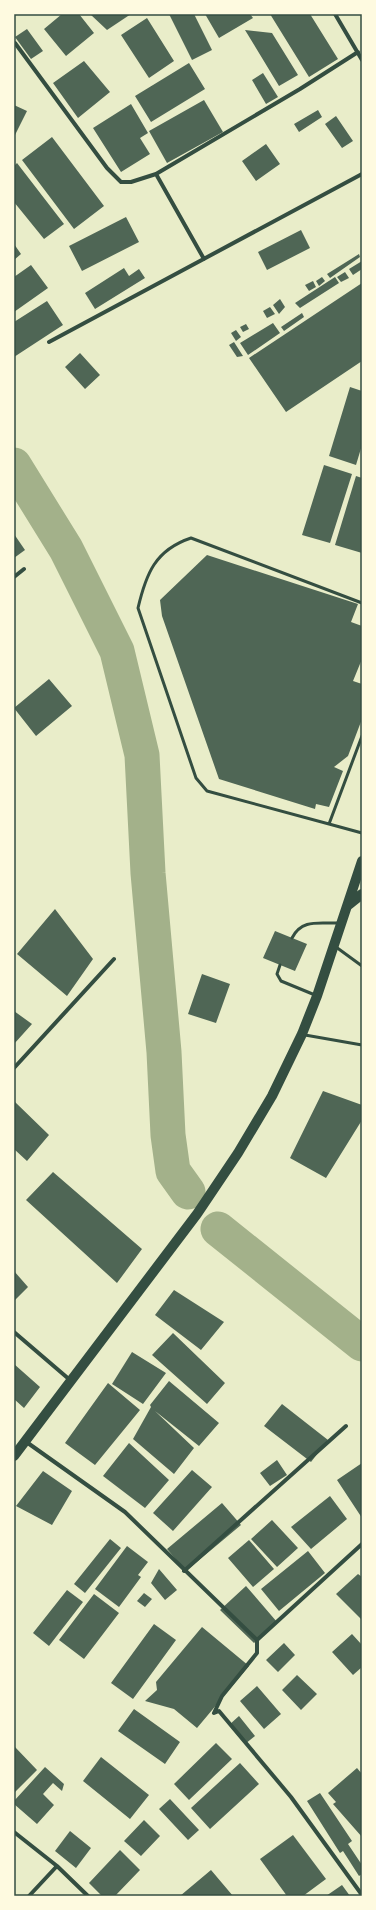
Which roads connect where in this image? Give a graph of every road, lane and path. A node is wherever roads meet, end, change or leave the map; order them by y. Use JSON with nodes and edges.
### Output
{"nodes":[{"id":1,"x":335,"y":14,"type":"edge"},
{"id":2,"x":15,"y":43,"type":"edge"},
{"id":3,"x":358,"y":52,"type":"junction"},
{"id":4,"x":362,"y":60,"type":"edge"},
{"id":5,"x":156,"y":174,"type":"junction"},
{"id":6,"x":362,"y":174,"type":"edge"},
{"id":7,"x":204,"y":258,"type":"junction"},
{"id":8,"x":49,"y":342,"type":"dead end"},
{"id":9,"x":24,"y":569,"type":"dead end"},
{"id":10,"x":14,"y":577,"type":"edge"},
{"id":11,"x":362,"y":603,"type":"edge"},
{"id":12,"x":362,"y":736,"type":"edge"},
{"id":13,"x":329,"y":824,"type":"junction"},
{"id":14,"x":362,"y":833,"type":"edge"},
{"id":15,"x":362,"y":861,"type":"edge"},
{"id":16,"x":362,"y":894,"type":"edge"},
{"id":17,"x":347,"y":906,"type":"junction"},
{"id":18,"x":341,"y":923,"type":"junction"},
{"id":19,"x":292,"y":938,"type":"dead end"},
{"id":20,"x":334,"y":946,"type":"junction"},
{"id":21,"x":114,"y":959,"type":"dead end"},
{"id":22,"x":280,"y":965,"type":"dead end"},
{"id":23,"x":362,"y":966,"type":"edge"},
{"id":24,"x":317,"y":996,"type":"junction"},
{"id":25,"x":302,"y":1034,"type":"junction"},
{"id":26,"x":362,"y":1045,"type":"edge"},
{"id":27,"x":14,"y":1068,"type":"edge"},
{"id":28,"x":14,"y":1332,"type":"edge"},
{"id":29,"x":71,"y":1382,"type":"junction"},
{"id":30,"x":346,"y":1426,"type":"dead end"},
{"id":31,"x":25,"y":1441,"type":"junction"},
{"id":32,"x":14,"y":1456,"type":"edge"},
{"id":33,"x":362,"y":1544,"type":"edge"},
{"id":34,"x":184,"y":1571,"type":"junction"},
{"id":35,"x":257,"y":1640,"type":"junction"},
{"id":36,"x":14,"y":1832,"type":"edge"},
{"id":37,"x":57,"y":1866,"type":"junction"},
{"id":38,"x":362,"y":1895,"type":"edge"},
{"id":39,"x":29,"y":1896,"type":"edge"},
{"id":40,"x":88,"y":1896,"type":"edge"}],
"edges":[{"from":1,"to":3,"type":"street"},
{"from":2,"to":5,"type":"street"},
{"from":3,"to":4,"type":"street"},
{"from":3,"to":5,"type":"street"},
{"from":5,"to":7,"type":"street"},
{"from":6,"to":7,"type":"street"},
{"from":7,"to":8,"type":"street"},
{"from":9,"to":10,"type":"street"},
{"from":11,"to":13,"type":"lane"},
{"from":12,"to":13,"type":"lane"},
{"from":13,"to":14,"type":"lane"},
{"from":15,"to":17,"type":"main road"},
{"from":16,"to":17,"type":"main road"},
{"from":17,"to":18,"type":"main road"},
{"from":18,"to":19,"type":"lane"},
{"from":18,"to":20,"type":"main road"},
{"from":20,"to":23,"type":"lane"},
{"from":20,"to":24,"type":"main road"},
{"from":21,"to":27,"type":"street"},
{"from":22,"to":24,"type":"lane"},
{"from":24,"to":25,"type":"main road"},
{"from":25,"to":26,"type":"lane"},
{"from":25,"to":29,"type":"main road"},
{"from":28,"to":29,"type":"street"},
{"from":29,"to":31,"type":"main road"},
{"from":30,"to":34,"type":"street"},
{"from":31,"to":32,"type":"main road"},
{"from":31,"to":34,"type":"street"},
{"from":33,"to":35,"type":"street"},
{"from":34,"to":35,"type":"street"},
{"from":35,"to":38,"type":"street"},
{"from":36,"to":37,"type":"street"},
{"from":37,"to":39,"type":"street"},
{"from":37,"to":40,"type":"street"}]}
